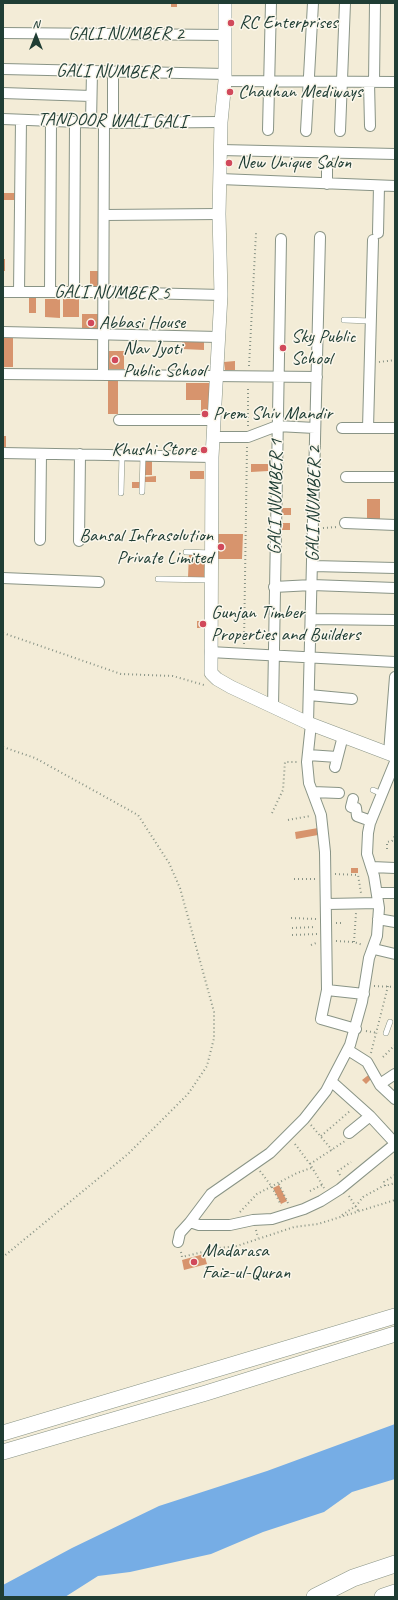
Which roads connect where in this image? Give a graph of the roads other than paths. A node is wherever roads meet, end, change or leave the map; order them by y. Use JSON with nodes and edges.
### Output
{"nodes":[{"id":1,"x":224,"y":3,"type":"edge"},
{"id":2,"x":271,"y":3,"type":"edge"},
{"id":3,"x":313,"y":3,"type":"edge"},
{"id":4,"x":346,"y":3,"type":"edge"},
{"id":5,"x":375,"y":3,"type":"edge"},
{"id":6,"x":3,"y":33,"type":"edge"},
{"id":7,"x":225,"y":35,"type":"junction"},
{"id":8,"x":3,"y":69,"type":"edge"},
{"id":9,"x":92,"y":72,"type":"junction"},
{"id":10,"x":113,"y":72,"type":"junction"},
{"id":11,"x":225,"y":77,"type":"junction"},
{"id":12,"x":309,"y":81,"type":"junction"},
{"id":13,"x":342,"y":81,"type":"junction"},
{"id":14,"x":269,"y":82,"type":"junction"},
{"id":15,"x":372,"y":82,"type":"junction"},
{"id":16,"x":395,"y":82,"type":"edge"},
{"id":17,"x":3,"y":93,"type":"edge"},
{"id":18,"x":91,"y":96,"type":"junction"},
{"id":19,"x":3,"y":119,"type":"edge"},
{"id":20,"x":20,"y":120,"type":"junction"},
{"id":21,"x":51,"y":122,"type":"junction"},
{"id":22,"x":75,"y":122,"type":"junction"},
{"id":23,"x":91,"y":122,"type":"junction"},
{"id":24,"x":221,"y":122,"type":"junction"},
{"id":25,"x":109,"y":123,"type":"junction"},
{"id":26,"x":370,"y":126,"type":"dead end"},
{"id":27,"x":268,"y":130,"type":"dead end"},
{"id":28,"x":306,"y":131,"type":"dead end"},
{"id":29,"x":340,"y":131,"type":"dead end"},
{"id":30,"x":221,"y":150,"type":"junction"},
{"id":31,"x":327,"y":154,"type":"junction"},
{"id":32,"x":395,"y":154,"type":"edge"},
{"id":33,"x":220,"y":180,"type":"junction"},
{"id":34,"x":327,"y":184,"type":"junction"},
{"id":35,"x":379,"y":186,"type":"junction"},
{"id":36,"x":395,"y":186,"type":"edge"},
{"id":37,"x":219,"y":214,"type":"junction"},
{"id":38,"x":104,"y":215,"type":"junction"},
{"id":39,"x":320,"y":237,"type":"dead end"},
{"id":40,"x":281,"y":239,"type":"dead end"},
{"id":41,"x":50,"y":291,"type":"junction"},
{"id":42,"x":3,"y":292,"type":"edge"},
{"id":43,"x":19,"y":292,"type":"junction"},
{"id":44,"x":74,"y":292,"type":"junction"},
{"id":45,"x":104,"y":292,"type":"junction"},
{"id":46,"x":221,"y":295,"type":"junction"},
{"id":47,"x":344,"y":320,"type":"dead end"},
{"id":48,"x":370,"y":321,"type":"junction"},
{"id":49,"x":3,"y":332,"type":"edge"},
{"id":50,"x":104,"y":333,"type":"junction"},
{"id":51,"x":218,"y":337,"type":"junction"},
{"id":52,"x":3,"y":374,"type":"edge"},
{"id":53,"x":103,"y":374,"type":"junction"},
{"id":54,"x":216,"y":376,"type":"junction"},
{"id":55,"x":278,"y":377,"type":"junction"},
{"id":56,"x":317,"y":377,"type":"junction"},
{"id":57,"x":119,"y":420,"type":"dead end"},
{"id":58,"x":214,"y":420,"type":"junction"},
{"id":59,"x":277,"y":426,"type":"junction"},
{"id":60,"x":315,"y":428,"type":"junction"},
{"id":61,"x":342,"y":428,"type":"dead end"},
{"id":62,"x":368,"y":428,"type":"junction"},
{"id":63,"x":395,"y":428,"type":"edge"},
{"id":64,"x":214,"y":437,"type":"junction"},
{"id":65,"x":3,"y":453,"type":"edge"},
{"id":66,"x":41,"y":454,"type":"junction"},
{"id":67,"x":80,"y":454,"type":"junction"},
{"id":68,"x":122,"y":456,"type":"junction"},
{"id":69,"x":143,"y":456,"type":"junction"},
{"id":70,"x":212,"y":457,"type":"junction"},
{"id":71,"x":346,"y":477,"type":"dead end"},
{"id":72,"x":395,"y":477,"type":"edge"},
{"id":73,"x":121,"y":492,"type":"dead end"},
{"id":74,"x":142,"y":492,"type":"dead end"},
{"id":75,"x":345,"y":523,"type":"road end"},
{"id":76,"x":395,"y":525,"type":"edge"},
{"id":77,"x":40,"y":540,"type":"dead end"},
{"id":78,"x":79,"y":542,"type":"dead end"},
{"id":79,"x":186,"y":552,"type":"dead end"},
{"id":80,"x":211,"y":553,"type":"junction"},
{"id":81,"x":313,"y":566,"type":"junction"},
{"id":82,"x":395,"y":568,"type":"edge"},
{"id":83,"x":3,"y":578,"type":"edge"},
{"id":84,"x":158,"y":579,"type":"dead end"},
{"id":85,"x":211,"y":580,"type":"junction"},
{"id":86,"x":99,"y":582,"type":"dead end"},
{"id":87,"x":312,"y":585,"type":"junction"},
{"id":88,"x":274,"y":587,"type":"junction"},
{"id":89,"x":395,"y":588,"type":"edge"},
{"id":90,"x":311,"y":620,"type":"junction"},
{"id":91,"x":395,"y":620,"type":"edge"},
{"id":92,"x":210,"y":652,"type":"junction"},
{"id":93,"x":273,"y":656,"type":"junction"},
{"id":94,"x":311,"y":658,"type":"junction"},
{"id":95,"x":395,"y":662,"type":"edge"},
{"id":96,"x":395,"y":677,"type":"edge"},
{"id":97,"x":309,"y":695,"type":"junction"},
{"id":98,"x":352,"y":699,"type":"dead end"},
{"id":99,"x":273,"y":706,"type":"junction"},
{"id":100,"x":310,"y":724,"type":"junction"},
{"id":101,"x":343,"y":736,"type":"junction"},
{"id":102,"x":393,"y":757,"type":"edge"},
{"id":103,"x":307,"y":758,"type":"junction"},
{"id":104,"x":313,"y":792,"type":"junction"},
{"id":105,"x":339,"y":793,"type":"dead end"},
{"id":106,"x":353,"y":799,"type":"dead end"},
{"id":107,"x":371,"y":821,"type":"junction"},
{"id":108,"x":372,"y":867,"type":"junction"},
{"id":109,"x":395,"y":868,"type":"edge"},
{"id":110,"x":376,"y":893,"type":"junction"},
{"id":111,"x":395,"y":893,"type":"edge"},
{"id":112,"x":327,"y":904,"type":"junction"},
{"id":113,"x":378,"y":904,"type":"junction"},
{"id":114,"x":378,"y":919,"type":"junction"},
{"id":115,"x":395,"y":922,"type":"edge"},
{"id":116,"x":374,"y":949,"type":"junction"},
{"id":117,"x":395,"y":954,"type":"edge"},
{"id":118,"x":364,"y":989,"type":"junction"},
{"id":119,"x":327,"y":990,"type":"junction"},
{"id":120,"x":390,"y":1022,"type":"dead end"},
{"id":121,"x":356,"y":1029,"type":"junction"},
{"id":122,"x":386,"y":1033,"type":"road end"},
{"id":123,"x":348,"y":1050,"type":"junction"},
{"id":124,"x":395,"y":1074,"type":"edge"},
{"id":125,"x":332,"y":1082,"type":"junction"},
{"id":126,"x":380,"y":1084,"type":"junction"},
{"id":127,"x":395,"y":1099,"type":"edge"},
{"id":128,"x":370,"y":1116,"type":"junction"},
{"id":129,"x":348,"y":1136,"type":"road end"},
{"id":130,"x":395,"y":1143,"type":"edge"},
{"id":131,"x":190,"y":1222,"type":"junction"},
{"id":132,"x":178,"y":1242,"type":"road end"},
{"id":133,"x":395,"y":1316,"type":"edge"},
{"id":134,"x":395,"y":1334,"type":"edge"},
{"id":135,"x":3,"y":1433,"type":"edge"},
{"id":136,"x":3,"y":1452,"type":"edge"},
{"id":137,"x":395,"y":1564,"type":"edge"},
{"id":138,"x":395,"y":1593,"type":"edge"},
{"id":139,"x":315,"y":1597,"type":"edge"},
{"id":140,"x":383,"y":1597,"type":"edge"}],
"edges":[{"from":1,"to":7,"type":"street"},
{"from":2,"to":14,"type":"street"},
{"from":3,"to":12,"type":"street"},
{"from":4,"to":13,"type":"street"},
{"from":5,"to":15,"type":"street"},
{"from":6,"to":7,"type":"street","name":"GALI NUMBER 2"},
{"from":7,"to":11,"type":"street"},
{"from":8,"to":9,"type":"street","name":"GALI NUMBER 1"},
{"from":9,"to":10,"type":"street","name":"GALI NUMBER 1"},
{"from":9,"to":18,"type":"street"},
{"from":10,"to":11,"type":"street","name":"GALI NUMBER 1"},
{"from":10,"to":25,"type":"street"},
{"from":11,"to":14,"type":"street","name":"GALI NUMBER 1"},
{"from":11,"to":24,"type":"street"},
{"from":12,"to":13,"type":"street","name":"GALI NUMBER 1"},
{"from":12,"to":14,"type":"street","name":"GALI NUMBER 1"},
{"from":12,"to":28,"type":"street"},
{"from":13,"to":15,"type":"street","name":"GALI NUMBER 1"},
{"from":13,"to":29,"type":"street"},
{"from":14,"to":27,"type":"street"},
{"from":15,"to":16,"type":"street","name":"GALI NUMBER 1"},
{"from":15,"to":26,"type":"street"},
{"from":17,"to":18,"type":"street"},
{"from":18,"to":23,"type":"street"},
{"from":19,"to":20,"type":"street","name":"TANDOOR WALI GALI"},
{"from":20,"to":21,"type":"street","name":"TANDOOR WALI GALI"},
{"from":20,"to":43,"type":"street"},
{"from":21,"to":22,"type":"street","name":"TANDOOR WALI GALI"},
{"from":21,"to":41,"type":"street"},
{"from":22,"to":23,"type":"street","name":"TANDOOR WALI GALI"},
{"from":22,"to":44,"type":"street"},
{"from":23,"to":25,"type":"street","name":"TANDOOR WALI GALI"},
{"from":24,"to":25,"type":"street","name":"TANDOOR WALI GALI"},
{"from":24,"to":30,"type":"street"},
{"from":25,"to":38,"type":"street"},
{"from":30,"to":31,"type":"street"},
{"from":30,"to":33,"type":"street"},
{"from":31,"to":32,"type":"street"},
{"from":31,"to":34,"type":"street"},
{"from":33,"to":34,"type":"street"},
{"from":33,"to":37,"type":"street"},
{"from":34,"to":35,"type":"street"},
{"from":35,"to":36,"type":"street"},
{"from":35,"to":48,"type":"street"},
{"from":37,"to":38,"type":"street"},
{"from":37,"to":46,"type":"street"},
{"from":38,"to":45,"type":"street"},
{"from":39,"to":56,"type":"street","name":"GALI NUMBER 2"},
{"from":40,"to":55,"type":"street","name":"GALI NUMBER 1"},
{"from":41,"to":43,"type":"street","name":"GALI NUMBER 5"},
{"from":41,"to":44,"type":"street","name":"GALI NUMBER 5"},
{"from":42,"to":43,"type":"street","name":"GALI NUMBER 5"},
{"from":44,"to":45,"type":"street","name":"GALI NUMBER 5"},
{"from":45,"to":46,"type":"street","name":"GALI NUMBER 5"},
{"from":45,"to":50,"type":"street"},
{"from":46,"to":51,"type":"street"},
{"from":47,"to":48,"type":"lane"},
{"from":48,"to":62,"type":"street"},
{"from":49,"to":50,"type":"street"},
{"from":50,"to":51,"type":"street"},
{"from":50,"to":53,"type":"street"},
{"from":51,"to":54,"type":"street"},
{"from":52,"to":53,"type":"street"},
{"from":53,"to":54,"type":"street"},
{"from":54,"to":55,"type":"street"},
{"from":54,"to":58,"type":"street"},
{"from":55,"to":56,"type":"street"},
{"from":55,"to":59,"type":"street","name":"GALI NUMBER 1"},
{"from":56,"to":60,"type":"street","name":"GALI NUMBER 2"},
{"from":57,"to":58,"type":"street"},
{"from":58,"to":64,"type":"street"},
{"from":59,"to":60,"type":"street"},
{"from":59,"to":64,"type":"street"},
{"from":59,"to":88,"type":"street","name":"GALI NUMBER 1"},
{"from":60,"to":81,"type":"street","name":"GALI NUMBER 2"},
{"from":61,"to":62,"type":"street"},
{"from":62,"to":63,"type":"street"},
{"from":64,"to":70,"type":"street"},
{"from":65,"to":66,"type":"street"},
{"from":66,"to":67,"type":"street"},
{"from":66,"to":77,"type":"street"},
{"from":67,"to":68,"type":"street"},
{"from":67,"to":78,"type":"street"},
{"from":68,"to":69,"type":"street"},
{"from":68,"to":73,"type":"lane"},
{"from":69,"to":70,"type":"street"},
{"from":69,"to":74,"type":"lane"},
{"from":70,"to":80,"type":"street"},
{"from":71,"to":72,"type":"street"},
{"from":75,"to":76,"type":"street"},
{"from":79,"to":80,"type":"lane"},
{"from":80,"to":85,"type":"street"},
{"from":81,"to":82,"type":"street"},
{"from":81,"to":87,"type":"street","name":"GALI NUMBER 2"},
{"from":83,"to":86,"type":"street"},
{"from":84,"to":85,"type":"lane"},
{"from":85,"to":92,"type":"street"},
{"from":87,"to":88,"type":"street"},
{"from":87,"to":89,"type":"street"},
{"from":87,"to":90,"type":"street","name":"GALI NUMBER 2"},
{"from":88,"to":93,"type":"street","name":"GALI NUMBER 1"},
{"from":90,"to":91,"type":"street"},
{"from":90,"to":94,"type":"street","name":"GALI NUMBER 2"},
{"from":92,"to":93,"type":"street"},
{"from":92,"to":99,"type":"street"},
{"from":93,"to":94,"type":"street"},
{"from":93,"to":99,"type":"street","name":"GALI NUMBER 1"},
{"from":94,"to":95,"type":"street"},
{"from":94,"to":97,"type":"street","name":"GALI NUMBER 2"},
{"from":96,"to":102,"type":"street"},
{"from":97,"to":98,"type":"street"},
{"from":97,"to":100,"type":"street","name":"GALI NUMBER 2"},
{"from":99,"to":100,"type":"street"},
{"from":100,"to":101,"type":"street"},
{"from":100,"to":103,"type":"street","name":"GALI NUMBER 2"},
{"from":101,"to":102,"type":"street"},
{"from":101,"to":103,"type":"street"},
{"from":102,"to":107,"type":"street"},
{"from":103,"to":104,"type":"street","name":"GALI NUMBER 2"},
{"from":104,"to":105,"type":"street"},
{"from":104,"to":112,"type":"street","name":"GALI NUMBER 2"},
{"from":106,"to":107,"type":"street"},
{"from":107,"to":108,"type":"street"},
{"from":108,"to":109,"type":"street"},
{"from":108,"to":110,"type":"street"},
{"from":110,"to":111,"type":"street"},
{"from":110,"to":113,"type":"street"},
{"from":112,"to":113,"type":"street"},
{"from":112,"to":119,"type":"street","name":"GALI NUMBER 2"},
{"from":113,"to":114,"type":"street"},
{"from":114,"to":115,"type":"street"},
{"from":114,"to":116,"type":"street"},
{"from":116,"to":117,"type":"street"},
{"from":116,"to":118,"type":"street"},
{"from":118,"to":119,"type":"street"},
{"from":118,"to":121,"type":"street"},
{"from":119,"to":121,"type":"street","name":"GALI NUMBER 2"},
{"from":120,"to":122,"type":"lane"},
{"from":121,"to":123,"type":"street"},
{"from":123,"to":125,"type":"street"},
{"from":123,"to":126,"type":"street"},
{"from":124,"to":126,"type":"street"},
{"from":125,"to":128,"type":"street"},
{"from":125,"to":131,"type":"street"},
{"from":126,"to":127,"type":"street"},
{"from":128,"to":129,"type":"street"},
{"from":128,"to":130,"type":"street"},
{"from":130,"to":131,"type":"street"},
{"from":131,"to":132,"type":"street"},
{"from":133,"to":135,"type":"main road"},
{"from":134,"to":136,"type":"main road"},
{"from":137,"to":139,"type":"highway"},
{"from":138,"to":140,"type":"highway"}]}
